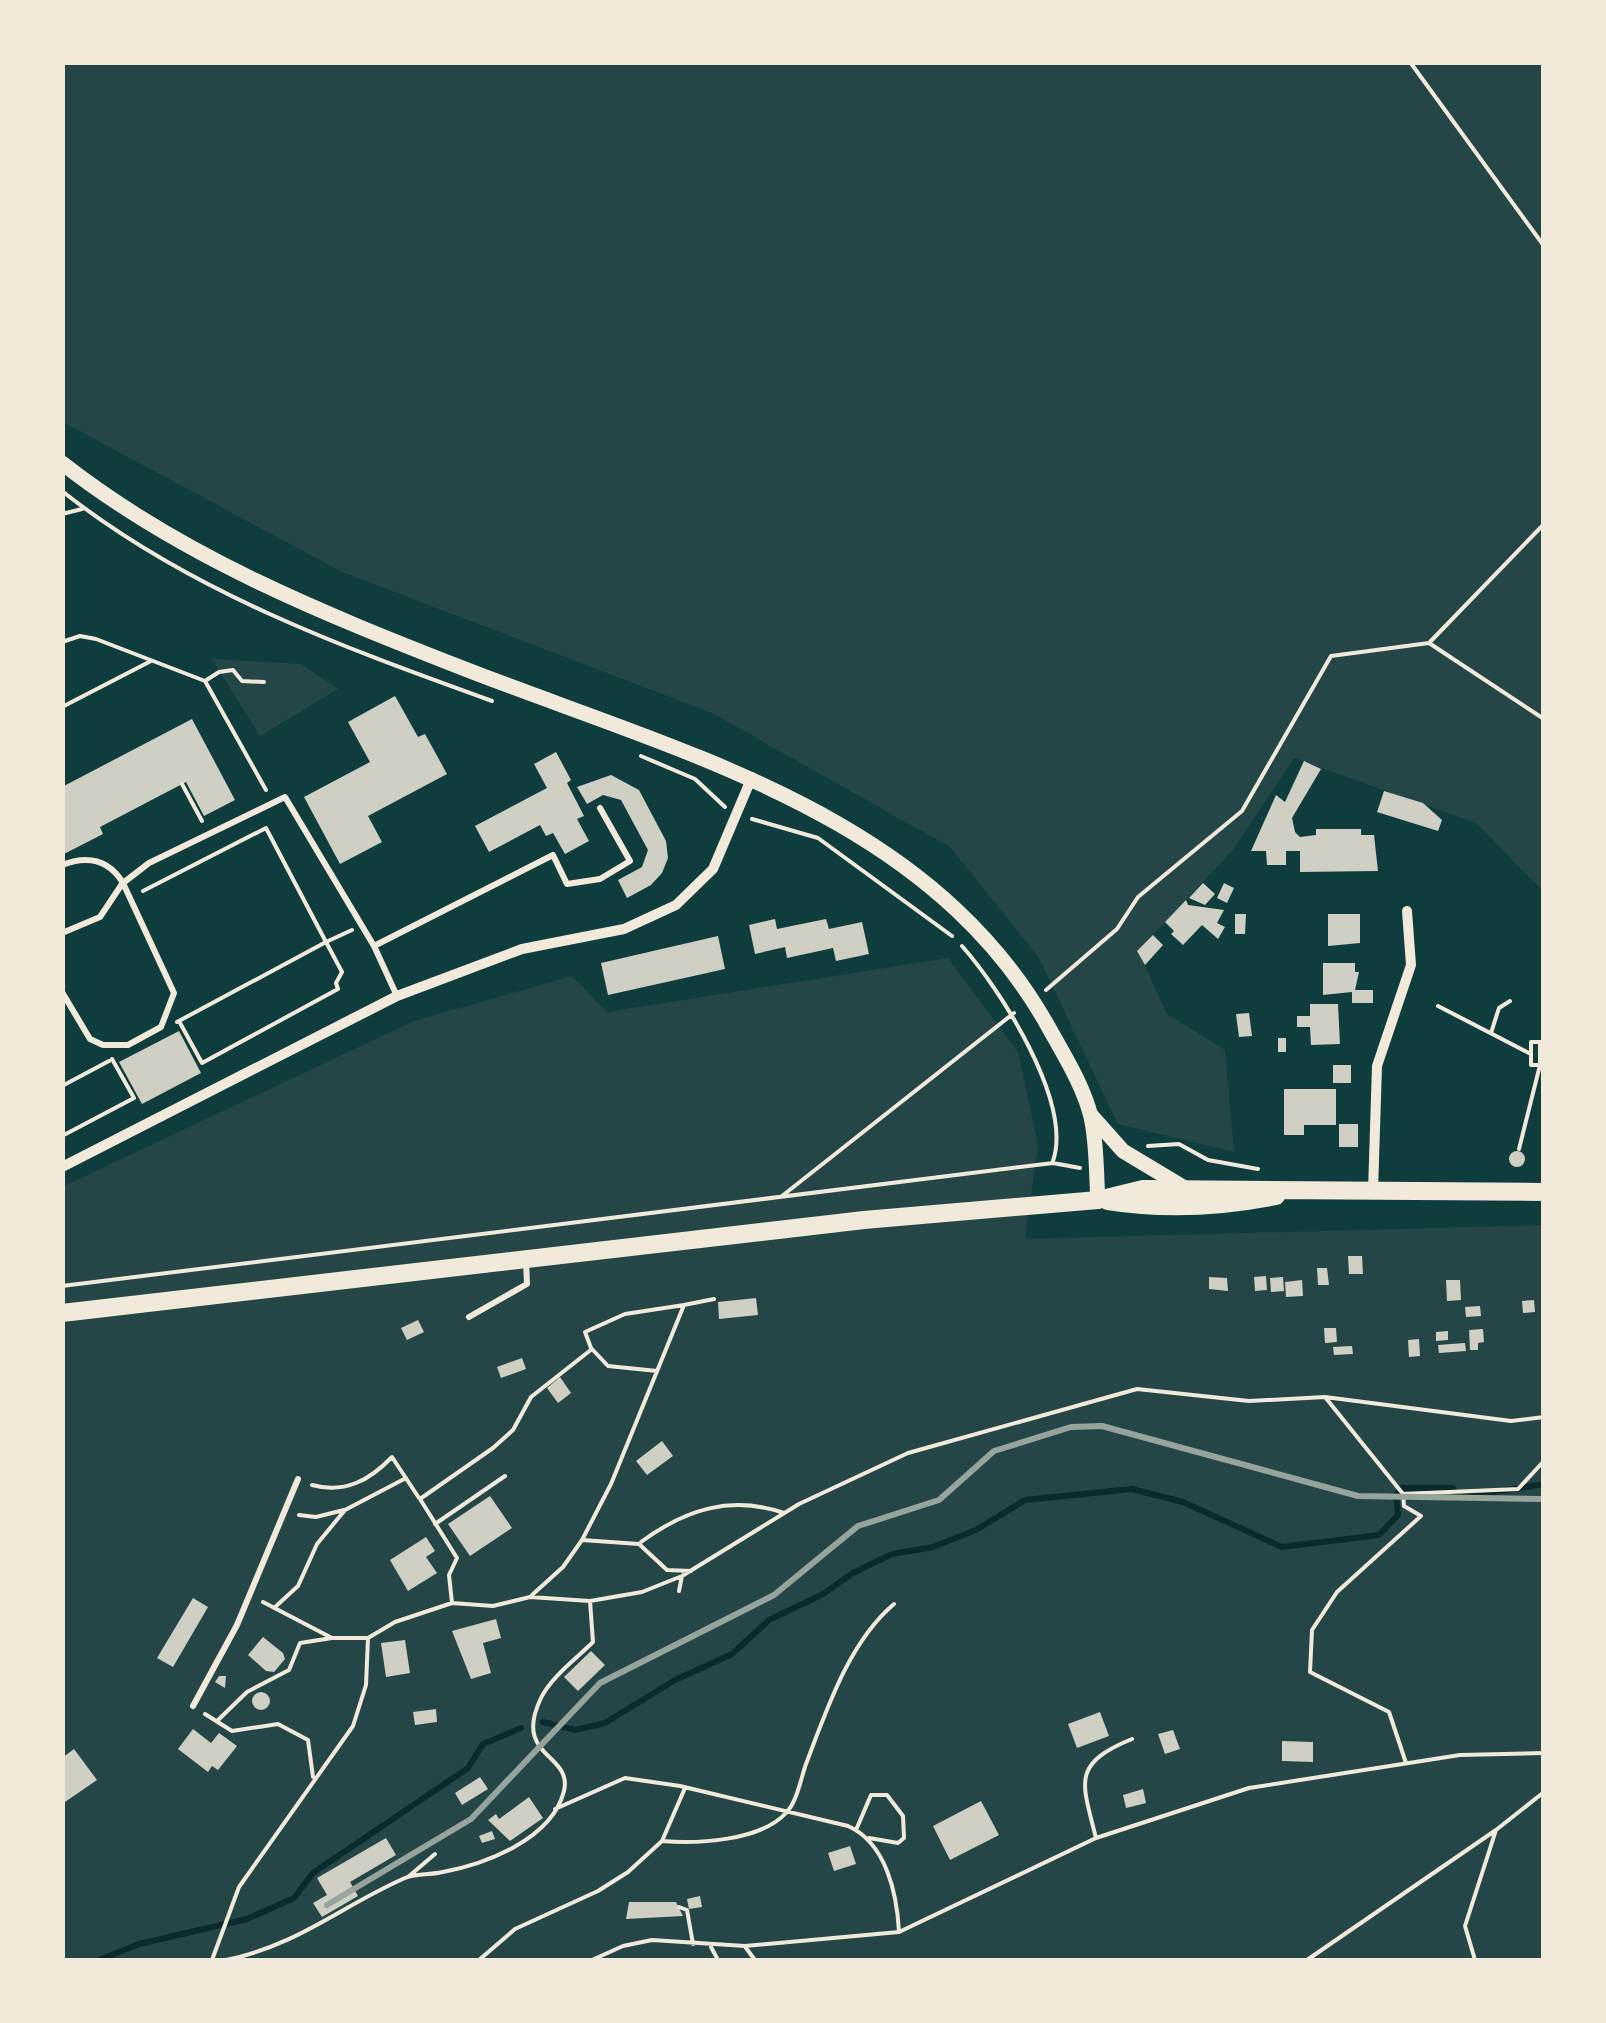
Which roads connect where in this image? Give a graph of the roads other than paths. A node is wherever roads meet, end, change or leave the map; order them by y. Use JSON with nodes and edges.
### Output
{"nodes":[{"id":1,"x":62,"y":463,"type":"edge"},
{"id":2,"x":752,"y":776,"type":"junction"},
{"id":3,"x":600,"y":808,"type":"dead end"},
{"id":4,"x":62,"y":865,"type":"edge"},
{"id":5,"x":123,"y":883,"type":"junction"},
{"id":6,"x":1407,"y":911,"type":"dead end"},
{"id":7,"x":62,"y":934,"type":"edge"},
{"id":8,"x":374,"y":946,"type":"junction"},
{"id":9,"x":62,"y":992,"type":"edge"},
{"id":10,"x":397,"y":996,"type":"junction"},
{"id":11,"x":1091,"y":1115,"type":"junction"},
{"id":12,"x":62,"y":1167,"type":"edge"},
{"id":13,"x":1183,"y":1187,"type":"junction"},
{"id":14,"x":1372,"y":1191,"type":"junction"},
{"id":15,"x":1296,"y":1192,"type":"junction"},
{"id":16,"x":1544,"y":1192,"type":"edge"},
{"id":17,"x":1098,"y":1200,"type":"junction"},
{"id":18,"x":526,"y":1259,"type":"junction"},
{"id":19,"x":62,"y":1314,"type":"edge"},
{"id":20,"x":469,"y":1317,"type":"dead end"},
{"id":21,"x":298,"y":1479,"type":"road end"},
{"id":22,"x":192,"y":1706,"type":"road end"}],
"edges":[{"from":1,"to":2,"type":"street"},
{"from":2,"to":10,"type":"street"},
{"from":2,"to":11,"type":"street"},
{"from":3,"to":8,"type":"lane"},
{"from":4,"to":5,"type":"lane"},
{"from":5,"to":7,"type":"lane"},
{"from":5,"to":8,"type":"lane"},
{"from":5,"to":9,"type":"lane"},
{"from":6,"to":14,"type":"street"},
{"from":8,"to":10,"type":"lane"},
{"from":10,"to":12,"type":"street"},
{"from":11,"to":13,"type":"street"},
{"from":11,"to":17,"type":"street"},
{"from":13,"to":15,"type":"main road"},
{"from":13,"to":17,"type":"main road"},
{"from":14,"to":15,"type":"main road"},
{"from":14,"to":16,"type":"main road"},
{"from":15,"to":17,"type":"main road"},
{"from":17,"to":18,"type":"main road"},
{"from":18,"to":19,"type":"main road"},
{"from":18,"to":20,"type":"lane"},
{"from":21,"to":22,"type":"lane"}]}
